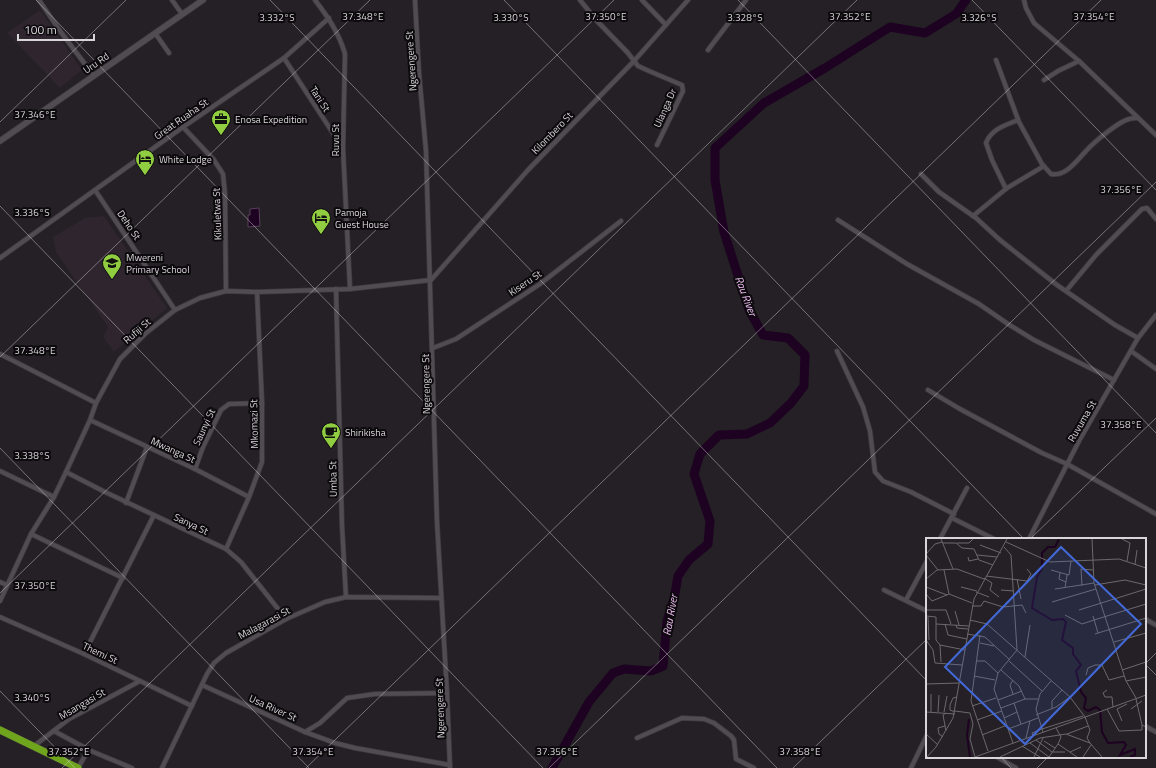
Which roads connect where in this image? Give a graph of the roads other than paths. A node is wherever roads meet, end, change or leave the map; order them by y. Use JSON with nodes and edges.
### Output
{"nodes":[{"id":1,"x":39,"y":0,"type":"edge"},
{"id":2,"x":172,"y":0,"type":"edge"},
{"id":3,"x":203,"y":0,"type":"edge"},
{"id":4,"x":315,"y":0,"type":"edge"},
{"id":5,"x":415,"y":0,"type":"edge"},
{"id":6,"x":580,"y":0,"type":"edge"},
{"id":7,"x":642,"y":0,"type":"edge"},
{"id":8,"x":688,"y":0,"type":"edge"},
{"id":9,"x":746,"y":0,"type":"edge"},
{"id":10,"x":1024,"y":0,"type":"edge"},
{"id":11,"x":182,"y":14,"type":"junction"},
{"id":12,"x":329,"y":18,"type":"junction"},
{"id":13,"x":666,"y":25,"type":"junction"},
{"id":14,"x":155,"y":33,"type":"junction"},
{"id":15,"x":708,"y":50,"type":"dead end"},
{"id":16,"x":169,"y":53,"type":"dead end"},
{"id":17,"x":284,"y":58,"type":"junction"},
{"id":18,"x":996,"y":60,"type":"dead end"},
{"id":19,"x":634,"y":61,"type":"junction"},
{"id":20,"x":1079,"y":61,"type":"junction"},
{"id":21,"x":94,"y":76,"type":"junction"},
{"id":22,"x":1044,"y":80,"type":"dead end"},
{"id":23,"x":1138,"y":118,"type":"junction"},
{"id":24,"x":1018,"y":120,"type":"junction"},
{"id":25,"x":183,"y":127,"type":"junction"},
{"id":26,"x":1156,"y":135,"type":"edge"},
{"id":27,"x":0,"y":141,"type":"edge"},
{"id":28,"x":657,"y":145,"type":"dead end"},
{"id":29,"x":342,"y":148,"type":"junction"},
{"id":30,"x":1044,"y":166,"type":"junction"},
{"id":31,"x":921,"y":174,"type":"dead end"},
{"id":32,"x":1006,"y":189,"type":"junction"},
{"id":33,"x":95,"y":190,"type":"junction"},
{"id":34,"x":973,"y":216,"type":"junction"},
{"id":35,"x":1156,"y":219,"type":"edge"},
{"id":36,"x":838,"y":220,"type":"dead end"},
{"id":37,"x":621,"y":221,"type":"dead end"},
{"id":38,"x":0,"y":258,"type":"edge"},
{"id":39,"x":431,"y":280,"type":"junction"},
{"id":40,"x":336,"y":288,"type":"junction"},
{"id":41,"x":350,"y":289,"type":"junction"},
{"id":42,"x":226,"y":291,"type":"junction"},
{"id":43,"x":1066,"y":291,"type":"junction"},
{"id":44,"x":257,"y":292,"type":"junction"},
{"id":45,"x":175,"y":310,"type":"junction"},
{"id":46,"x":1156,"y":315,"type":"edge"},
{"id":47,"x":1138,"y":338,"type":"junction"},
{"id":48,"x":433,"y":348,"type":"junction"},
{"id":49,"x":837,"y":351,"type":"dead end"},
{"id":50,"x":1131,"y":351,"type":"junction"},
{"id":51,"x":0,"y":354,"type":"edge"},
{"id":52,"x":1156,"y":369,"type":"edge"},
{"id":53,"x":1114,"y":380,"type":"junction"},
{"id":54,"x":928,"y":390,"type":"dead end"},
{"id":55,"x":96,"y":403,"type":"junction"},
{"id":56,"x":262,"y":403,"type":"junction"},
{"id":57,"x":90,"y":420,"type":"junction"},
{"id":58,"x":147,"y":447,"type":"junction"},
{"id":59,"x":1067,"y":464,"type":"junction"},
{"id":60,"x":195,"y":469,"type":"junction"},
{"id":61,"x":0,"y":471,"type":"edge"},
{"id":62,"x":66,"y":472,"type":"junction"},
{"id":63,"x":967,"y":488,"type":"dead end"},
{"id":64,"x":54,"y":497,"type":"junction"},
{"id":65,"x":249,"y":497,"type":"junction"},
{"id":66,"x":126,"y":503,"type":"junction"},
{"id":67,"x":1156,"y":514,"type":"edge"},
{"id":68,"x":154,"y":515,"type":"junction"},
{"id":69,"x":953,"y":516,"type":"junction"},
{"id":70,"x":31,"y":534,"type":"junction"},
{"id":71,"x":941,"y":538,"type":"edge"},
{"id":72,"x":992,"y":538,"type":"edge"},
{"id":73,"x":1030,"y":538,"type":"edge"},
{"id":74,"x":226,"y":549,"type":"junction"},
{"id":75,"x":926,"y":563,"type":"edge"},
{"id":76,"x":123,"y":578,"type":"junction"},
{"id":77,"x":0,"y":582,"type":"edge"},
{"id":78,"x":7,"y":585,"type":"junction"},
{"id":79,"x":884,"y":590,"type":"dead end"},
{"id":80,"x":346,"y":597,"type":"junction"},
{"id":81,"x":441,"y":598,"type":"junction"},
{"id":82,"x":906,"y":600,"type":"junction"},
{"id":83,"x":0,"y":601,"type":"edge"},
{"id":84,"x":926,"y":610,"type":"edge"},
{"id":85,"x":0,"y":617,"type":"edge"},
{"id":86,"x":286,"y":619,"type":"junction"},
{"id":87,"x":1146,"y":620,"type":"edge"},
{"id":88,"x":1156,"y":625,"type":"edge"},
{"id":89,"x":84,"y":654,"type":"junction"},
{"id":90,"x":140,"y":681,"type":"junction"},
{"id":91,"x":202,"y":685,"type":"junction"},
{"id":92,"x":447,"y":693,"type":"junction"},
{"id":93,"x":192,"y":706,"type":"junction"},
{"id":94,"x":1146,"y":727,"type":"edge"},
{"id":95,"x":0,"y":730,"type":"edge"},
{"id":96,"x":54,"y":731,"type":"junction"},
{"id":97,"x":305,"y":732,"type":"junction"},
{"id":98,"x":1156,"y":732,"type":"edge"},
{"id":99,"x":926,"y":737,"type":"edge"},
{"id":100,"x":637,"y":738,"type":"dead end"},
{"id":101,"x":34,"y":746,"type":"junction"},
{"id":102,"x":91,"y":751,"type":"junction"},
{"id":103,"x":999,"y":758,"type":"edge"},
{"id":104,"x":450,"y":767,"type":"edge"},
{"id":105,"x":78,"y":768,"type":"edge"},
{"id":106,"x":132,"y":768,"type":"edge"},
{"id":107,"x":162,"y":768,"type":"edge"},
{"id":108,"x":754,"y":768,"type":"edge"},
{"id":109,"x":911,"y":768,"type":"edge"},
{"id":110,"x":1016,"y":768,"type":"edge"}],
"edges":[{"from":1,"to":21,"type":"street"},
{"from":2,"to":11,"type":"street"},
{"from":3,"to":11,"type":"street","name":"Uru Rd"},
{"from":4,"to":12,"type":"street","name":"Ruvu St"},
{"from":5,"to":39,"type":"street","name":"Ngerengere St"},
{"from":6,"to":19,"type":"street"},
{"from":7,"to":13,"type":"street"},
{"from":8,"to":13,"type":"street","name":"Kilombero St"},
{"from":9,"to":15,"type":"street"},
{"from":10,"to":20,"type":"street"},
{"from":11,"to":14,"type":"street","name":"Uru Rd"},
{"from":12,"to":17,"type":"street","name":"Great Ruaha St"},
{"from":12,"to":29,"type":"street","name":"Ruvu St"},
{"from":13,"to":19,"type":"street","name":"Kilombero St"},
{"from":14,"to":16,"type":"street"},
{"from":14,"to":21,"type":"street","name":"Uru Rd"},
{"from":17,"to":25,"type":"street","name":"Great Ruaha St"},
{"from":17,"to":29,"type":"street","name":"Tani St"},
{"from":18,"to":24,"type":"street"},
{"from":19,"to":28,"type":"street","name":"Ulanga Dr"},
{"from":19,"to":39,"type":"street","name":"Kilombero St"},
{"from":20,"to":22,"type":"street"},
{"from":20,"to":23,"type":"street"},
{"from":21,"to":27,"type":"street","name":"Uru Rd"},
{"from":23,"to":26,"type":"street"},
{"from":23,"to":30,"type":"street"},
{"from":24,"to":30,"type":"street"},
{"from":24,"to":32,"type":"street"},
{"from":25,"to":33,"type":"street","name":"Great Ruaha St"},
{"from":25,"to":42,"type":"street","name":"Kikuletwa St"},
{"from":29,"to":41,"type":"street","name":"Ruvu St"},
{"from":30,"to":32,"type":"street"},
{"from":31,"to":34,"type":"street"},
{"from":32,"to":34,"type":"street"},
{"from":33,"to":38,"type":"street","name":"Great Ruaha St"},
{"from":33,"to":45,"type":"street","name":"Deho St"},
{"from":34,"to":43,"type":"street"},
{"from":35,"to":43,"type":"street"},
{"from":36,"to":53,"type":"street"},
{"from":37,"to":48,"type":"street","name":"Kiseru St"},
{"from":39,"to":41,"type":"street","name":"Rufiji St"},
{"from":39,"to":48,"type":"street","name":"Ngerengere St"},
{"from":40,"to":41,"type":"street","name":"Rufiji St"},
{"from":40,"to":44,"type":"street","name":"Rufiji St"},
{"from":40,"to":80,"type":"street","name":"Umba St"},
{"from":42,"to":44,"type":"street","name":"Rufiji St"},
{"from":42,"to":45,"type":"street","name":"Rufiji St"},
{"from":43,"to":47,"type":"street"},
{"from":44,"to":56,"type":"street","name":"Mkomazi St"},
{"from":45,"to":55,"type":"street","name":"Rufiji St"},
{"from":46,"to":47,"type":"street","name":"Ruvuma St"},
{"from":47,"to":50,"type":"street","name":"Ruvuma St"},
{"from":48,"to":81,"type":"street","name":"Ngerengere St"},
{"from":49,"to":69,"type":"street"},
{"from":50,"to":52,"type":"street"},
{"from":50,"to":53,"type":"street","name":"Ruvuma St"},
{"from":51,"to":55,"type":"street"},
{"from":53,"to":59,"type":"street","name":"Ruvuma St"},
{"from":54,"to":59,"type":"street"},
{"from":55,"to":57,"type":"street","name":"Rufiji St"},
{"from":56,"to":60,"type":"street","name":"Saunyi St"},
{"from":56,"to":65,"type":"street","name":"Mkomazi St"},
{"from":57,"to":58,"type":"street","name":"Mwanga St"},
{"from":57,"to":62,"type":"street","name":"Rufiji St"},
{"from":58,"to":60,"type":"street","name":"Mwanga St"},
{"from":58,"to":66,"type":"street"},
{"from":59,"to":67,"type":"street"},
{"from":59,"to":73,"type":"street","name":"Ruvuma St"},
{"from":60,"to":65,"type":"street","name":"Mwanga St"},
{"from":61,"to":64,"type":"street"},
{"from":62,"to":64,"type":"street","name":"Rufiji St"},
{"from":62,"to":66,"type":"street","name":"Sanya St"},
{"from":63,"to":69,"type":"street"},
{"from":64,"to":70,"type":"street","name":"Rufiji St"},
{"from":65,"to":74,"type":"street","name":"Mkomazi St"},
{"from":66,"to":68,"type":"street","name":"Sanya St"},
{"from":68,"to":74,"type":"street","name":"Sanya St"},
{"from":68,"to":76,"type":"street"},
{"from":69,"to":71,"type":"street"},
{"from":69,"to":72,"type":"street"},
{"from":70,"to":76,"type":"street"},
{"from":70,"to":78,"type":"street","name":"Rufiji St"},
{"from":74,"to":86,"type":"street","name":"Sanya St"},
{"from":75,"to":82,"type":"street"},
{"from":76,"to":89,"type":"street"},
{"from":77,"to":78,"type":"street"},
{"from":78,"to":83,"type":"street","name":"Rufiji St"},
{"from":79,"to":82,"type":"street"},
{"from":80,"to":81,"type":"street","name":"Malagarasi St"},
{"from":80,"to":86,"type":"street","name":"Malagarasi St"},
{"from":81,"to":92,"type":"street","name":"Ngerengere St"},
{"from":82,"to":84,"type":"street"},
{"from":85,"to":89,"type":"street","name":"Themi St"},
{"from":86,"to":91,"type":"street","name":"Malagarasi St"},
{"from":87,"to":88,"type":"street"},
{"from":89,"to":90,"type":"street","name":"Themi St"},
{"from":90,"to":93,"type":"street","name":"Themi St"},
{"from":90,"to":96,"type":"street","name":"Msangasi St"},
{"from":91,"to":93,"type":"street","name":"Malagarasi St"},
{"from":91,"to":97,"type":"street","name":"Usa River St"},
{"from":92,"to":97,"type":"street","name":"Usa River St"},
{"from":92,"to":104,"type":"street","name":"Ngerengere St"},
{"from":93,"to":107,"type":"street","name":"Malagarasi St"},
{"from":94,"to":98,"type":"street"},
{"from":95,"to":101,"type":"highway"},
{"from":96,"to":101,"type":"street","name":"Msangasi St"},
{"from":96,"to":102,"type":"street"},
{"from":97,"to":104,"type":"street"},
{"from":99,"to":109,"type":"street"},
{"from":100,"to":108,"type":"street"},
{"from":101,"to":105,"type":"highway"},
{"from":102,"to":105,"type":"street"},
{"from":102,"to":106,"type":"street"},
{"from":103,"to":110,"type":"street"}]}
